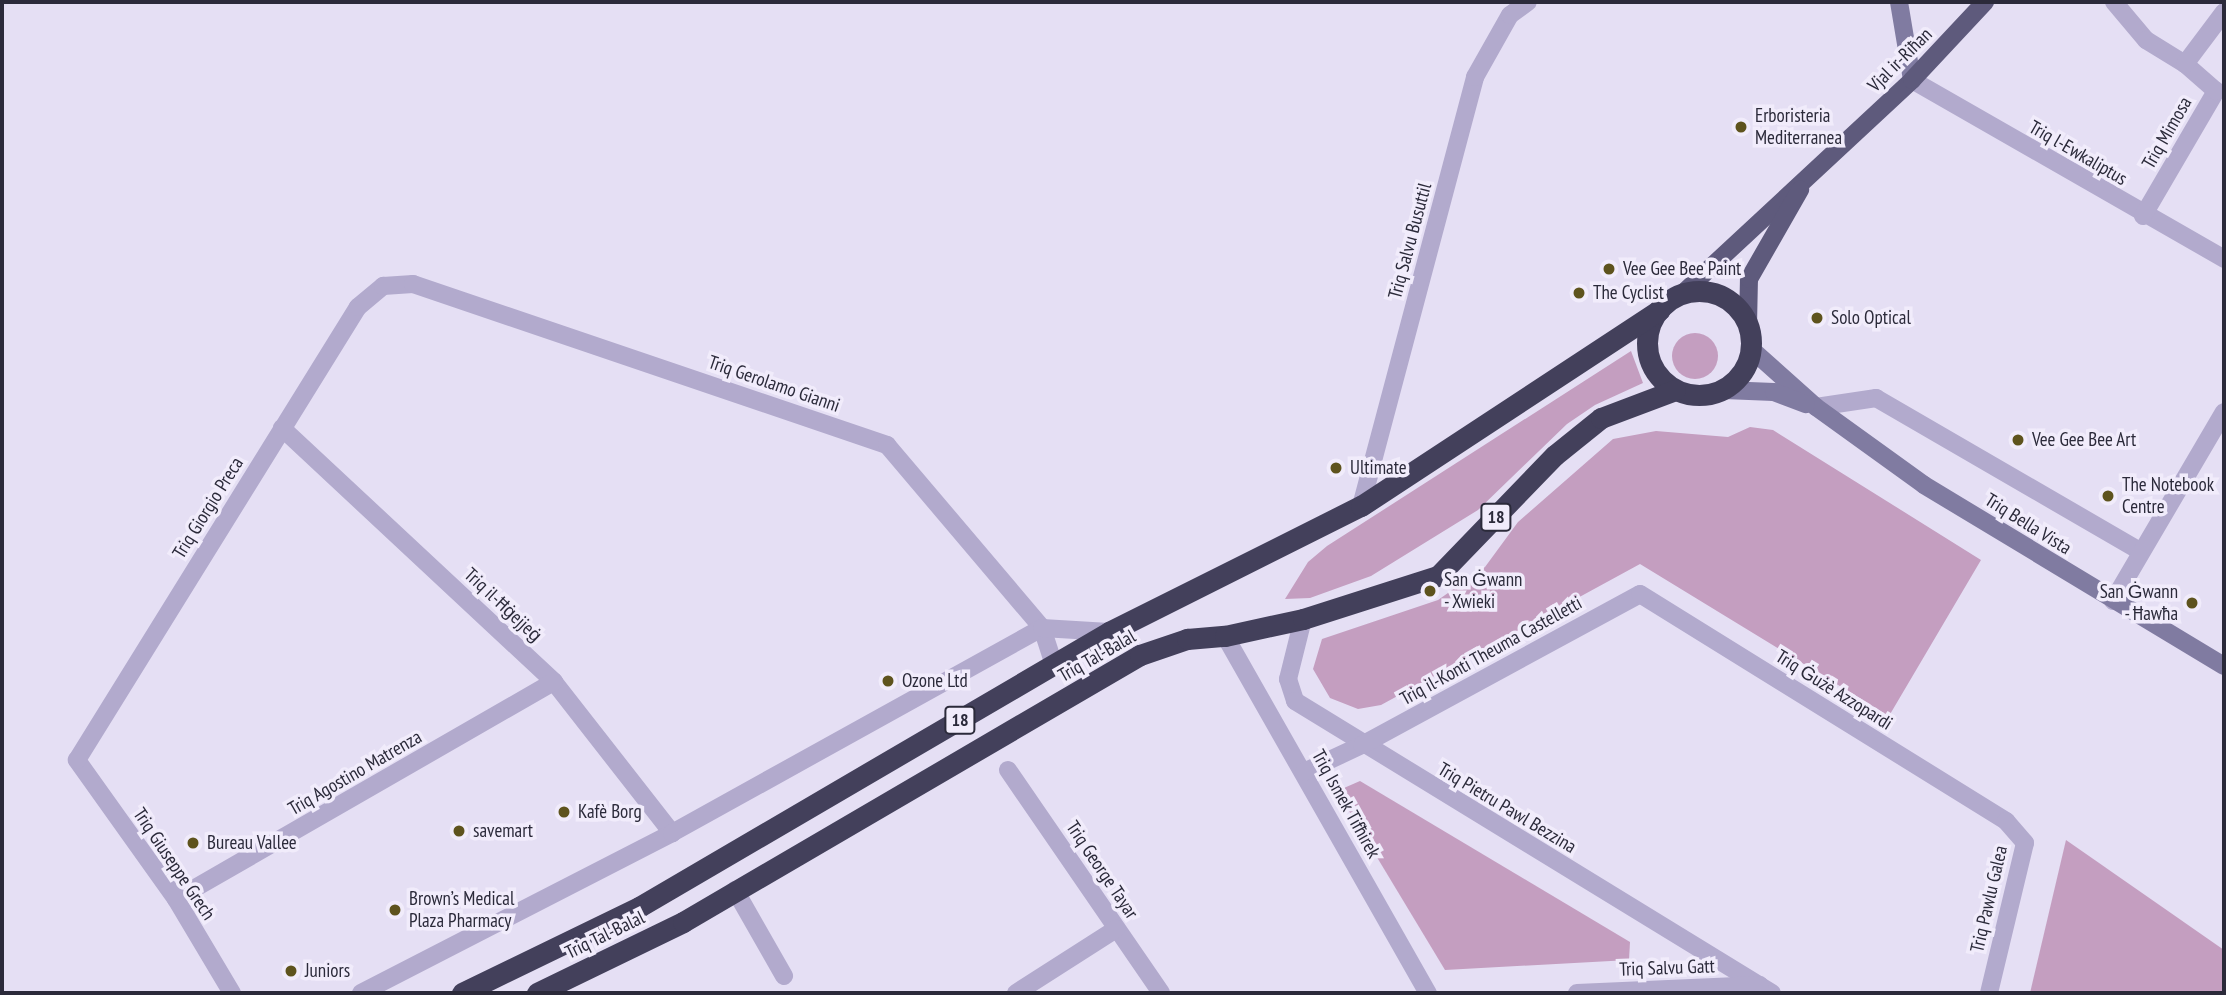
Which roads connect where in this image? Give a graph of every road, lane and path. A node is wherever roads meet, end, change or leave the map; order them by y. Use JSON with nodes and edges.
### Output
{"nodes":[{"id":1,"x":1528,"y":2,"type":"edge"},
{"id":2,"x":1899,"y":2,"type":"edge"},
{"id":3,"x":2114,"y":2,"type":"edge"},
{"id":4,"x":1981,"y":3,"type":"edge"},
{"id":5,"x":2224,"y":12,"type":"edge"},
{"id":6,"x":2185,"y":64,"type":"junction"},
{"id":7,"x":1912,"y":80,"type":"junction"},
{"id":8,"x":1810,"y":172,"type":"junction"},
{"id":9,"x":2143,"y":216,"type":"junction"},
{"id":10,"x":2224,"y":259,"type":"edge"},
{"id":11,"x":383,"y":286,"type":"joint"},
{"id":12,"x":1682,"y":294,"type":"junction"},
{"id":13,"x":1659,"y":310,"type":"junction"},
{"id":14,"x":1748,"y":325,"type":"junction"},
{"id":15,"x":1751,"y":349,"type":"junction"},
{"id":16,"x":1675,"y":390,"type":"junction"},
{"id":17,"x":1724,"y":390,"type":"junction"},
{"id":18,"x":1816,"y":407,"type":"junction"},
{"id":19,"x":2224,"y":412,"type":"edge"},
{"id":20,"x":282,"y":428,"type":"junction"},
{"id":21,"x":1360,"y":506,"type":"junction"},
{"id":22,"x":2140,"y":551,"type":"junction"},
{"id":23,"x":1640,"y":594,"type":"joint"},
{"id":24,"x":2113,"y":601,"type":"junction"},
{"id":25,"x":1303,"y":619,"type":"junction"},
{"id":26,"x":1042,"y":628,"type":"junction"},
{"id":27,"x":1110,"y":632,"type":"junction"},
{"id":28,"x":1225,"y":636,"type":"junction"},
{"id":29,"x":1054,"y":665,"type":"junction"},
{"id":30,"x":2224,"y":666,"type":"edge"},
{"id":31,"x":554,"y":682,"type":"junction"},
{"id":32,"x":1362,"y":745,"type":"junction"},
{"id":33,"x":77,"y":760,"type":"joint"},
{"id":34,"x":1009,"y":770,"type":"dead end"},
{"id":35,"x":1304,"y":772,"type":"junction"},
{"id":36,"x":2006,"y":821,"type":"joint"},
{"id":37,"x":672,"y":833,"type":"junction"},
{"id":38,"x":735,"y":890,"type":"junction"},
{"id":39,"x":176,"y":899,"type":"junction"},
{"id":40,"x":1116,"y":929,"type":"junction"},
{"id":41,"x":785,"y":976,"type":"dead end"},
{"id":42,"x":1764,"y":991,"type":"edge"},
{"id":43,"x":232,"y":993,"type":"edge"},
{"id":44,"x":361,"y":993,"type":"edge"},
{"id":45,"x":462,"y":993,"type":"edge"},
{"id":46,"x":537,"y":993,"type":"edge"},
{"id":47,"x":1016,"y":993,"type":"edge"},
{"id":48,"x":1161,"y":993,"type":"edge"},
{"id":49,"x":1428,"y":993,"type":"edge"},
{"id":50,"x":1577,"y":993,"type":"edge"},
{"id":51,"x":1989,"y":993,"type":"edge"}],
"edges":[{"from":1,"to":21,"type":"street","name":"Triq Salvu Busuttil"},
{"from":2,"to":7,"type":"main road"},
{"from":3,"to":6,"type":"street"},
{"from":4,"to":7,"type":"main road","name":"Vjal ir-Riħan","number":"18"},
{"from":5,"to":6,"type":"street"},
{"from":6,"to":9,"type":"street","name":"Triq Mimosa"},
{"from":7,"to":8,"type":"main road","name":"Vjal ir-Riħan","number":"18"},
{"from":7,"to":9,"type":"street","name":"Triq l-Ewkaliptus"},
{"from":8,"to":12,"type":"main road","name":"Vjal ir-Riħan","number":"18"},
{"from":8,"to":14,"type":"main road","name":"Vjal ir-Riħan","number":"18"},
{"from":9,"to":10,"type":"street","name":"Triq l-Ewkaliptus"},
{"from":11,"to":20,"type":"street","name":"Triq Giorgio Preca"},
{"from":11,"to":26,"type":"street","name":"Triq Gerolamo Gianni"},
{"from":12,"to":13,"type":"highway","number":"18"},
{"from":12,"to":14,"type":"highway"},
{"from":13,"to":16,"type":"highway"},
{"from":13,"to":21,"type":"highway","name":"Triq Tal-Balal","number":"18"},
{"from":14,"to":15,"type":"highway","number":"18"},
{"from":15,"to":17,"type":"highway"},
{"from":15,"to":18,"type":"main road","name":"Triq Bella Vista"},
{"from":16,"to":17,"type":"highway","number":"18"},
{"from":16,"to":25,"type":"highway","name":"Triq Tal-Balal","number":"18"},
{"from":17,"to":18,"type":"main road","name":"Triq Bella Vista"},
{"from":18,"to":22,"type":"street","name":"Triq Bella Vista"},
{"from":18,"to":24,"type":"main road","name":"Triq Bella Vista"},
{"from":19,"to":22,"type":"street"},
{"from":20,"to":31,"type":"street","name":"Triq il-Ħġejjeġ"},
{"from":20,"to":33,"type":"street","name":"Triq Giorgio Preca"},
{"from":21,"to":27,"type":"highway","name":"Triq Tal-Balal","number":"18"},
{"from":22,"to":24,"type":"street"},
{"from":23,"to":32,"type":"street","name":"Triq il-Konti Theuma Castelletti"},
{"from":23,"to":36,"type":"street","name":"Triq Ġużè Azzopardi"},
{"from":24,"to":30,"type":"main road","name":"Triq Bella Vista"},
{"from":25,"to":28,"type":"highway","name":"Triq Tal-Balal","number":"18"},
{"from":25,"to":32,"type":"street","name":"Triq Pietru Pawl Bezzina"},
{"from":26,"to":27,"type":"street","name":"Triq Tal-Balal"},
{"from":26,"to":29,"type":"street","name":"Triq Gerolamo Gianni"},
{"from":26,"to":37,"type":"street"},
{"from":27,"to":29,"type":"highway","name":"Triq Tal-Balal","number":"18"},
{"from":28,"to":35,"type":"street","name":"Triq Ismek Tifħirek"},
{"from":28,"to":38,"type":"highway","name":"Triq Tal-Balal","number":"18"},
{"from":29,"to":45,"type":"highway","name":"Triq Tal-Balal","number":"18"},
{"from":31,"to":37,"type":"street","name":"Triq il-Ħġejjeġ"},
{"from":31,"to":39,"type":"street","name":"Triq Agostino Matrenza"},
{"from":32,"to":35,"type":"street","name":"Triq il-Konti Theuma Castelletti"},
{"from":32,"to":42,"type":"street","name":"Triq Pietru Pawl Bezzina"},
{"from":33,"to":39,"type":"street","name":"Triq Giuseppe Grech"},
{"from":34,"to":40,"type":"street","name":"Triq George Tayar"},
{"from":35,"to":49,"type":"street","name":"Triq Ismek Tifħirek"},
{"from":36,"to":51,"type":"street","name":"Triq Pawlu Galea"},
{"from":37,"to":44,"type":"street"},
{"from":38,"to":41,"type":"street"},
{"from":38,"to":46,"type":"highway","name":"Triq Tal-Balal","number":"18"},
{"from":39,"to":43,"type":"street","name":"Triq Giuseppe Grech"},
{"from":40,"to":47,"type":"street"},
{"from":40,"to":48,"type":"street","name":"Triq George Tayar"},
{"from":42,"to":50,"type":"street","name":"Triq Salvu Gatt"}]}
